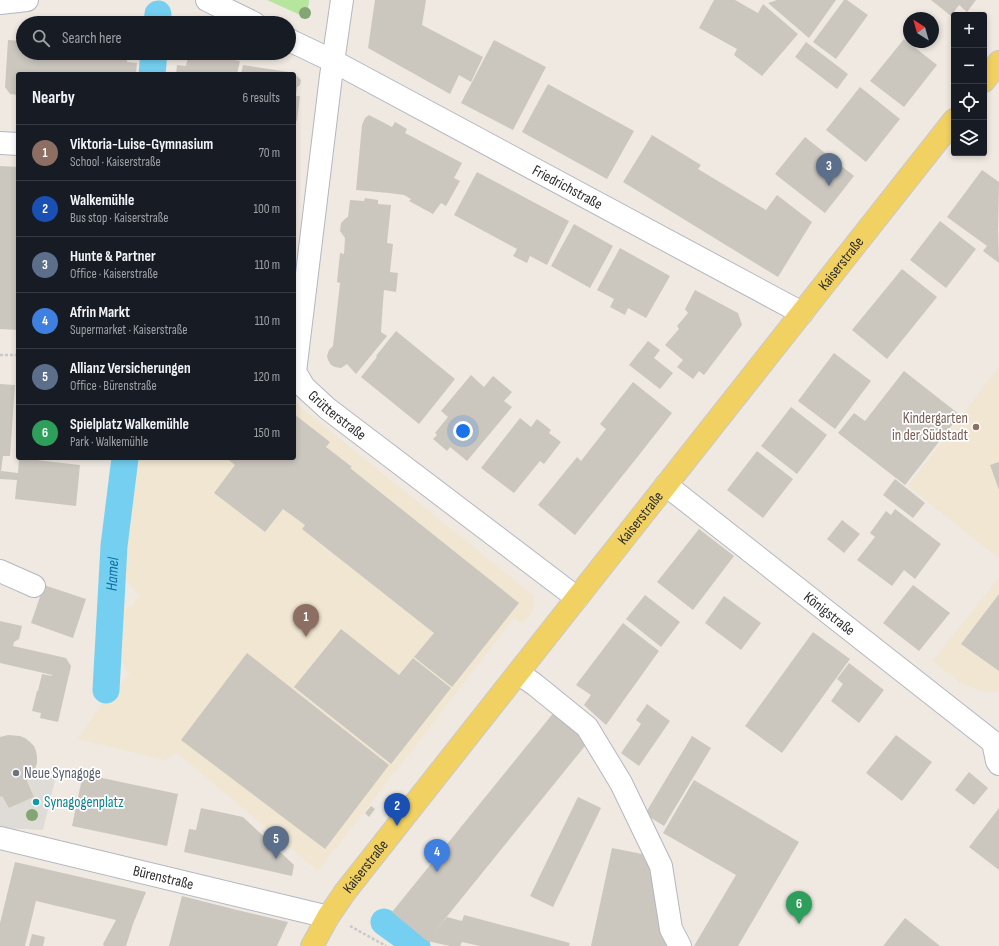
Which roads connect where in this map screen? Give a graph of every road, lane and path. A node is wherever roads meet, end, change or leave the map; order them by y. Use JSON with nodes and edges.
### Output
{"nodes":[{"id":1,"x":27,"y":0,"type":"edge"},
{"id":2,"x":207,"y":0,"type":"edge"},
{"id":3,"x":342,"y":0,"type":"edge"},
{"id":4,"x":0,"y":3,"type":"edge"},
{"id":5,"x":240,"y":16,"type":"edge"},
{"id":6,"x":296,"y":43,"type":"edge"},
{"id":7,"x":333,"y":61,"type":"junction"},
{"id":8,"x":999,"y":62,"type":"edge"},
{"id":9,"x":987,"y":77,"type":"edge"},
{"id":10,"x":951,"y":124,"type":"edge"},
{"id":11,"x":0,"y":143,"type":"edge"},
{"id":12,"x":16,"y":144,"type":"edge"},
{"id":13,"x":802,"y":313,"type":"junction"},
{"id":14,"x":0,"y":355,"type":"edge"},
{"id":15,"x":16,"y":356,"type":"edge"},
{"id":16,"x":296,"y":364,"type":"edge"},
{"id":17,"x":296,"y":374,"type":"edge"},
{"id":18,"x":666,"y":485,"type":"junction"},
{"id":19,"x":0,"y":571,"type":"edge"},
{"id":20,"x":34,"y":586,"type":"dead end"},
{"id":21,"x":577,"y":598,"type":"junction"},
{"id":22,"x":518,"y":673,"type":"junction"},
{"id":23,"x":996,"y":740,"type":"edge"},
{"id":24,"x":999,"y":764,"type":"edge"},
{"id":25,"x":0,"y":838,"type":"edge"},
{"id":26,"x":328,"y":917,"type":"junction"},
{"id":27,"x":312,"y":946,"type":"edge"},
{"id":28,"x":386,"y":946,"type":"edge"},
{"id":29,"x":680,"y":946,"type":"edge"}],
"edges":[{"from":1,"to":4,"type":"street"},
{"from":2,"to":5,"type":"street"},
{"from":3,"to":7,"type":"street","name":"Grütterstraße"},
{"from":6,"to":7,"type":"street","name":"Friedrichstraße"},
{"from":7,"to":13,"type":"street","name":"Friedrichstraße"},
{"from":7,"to":16,"type":"street","name":"Grütterstraße"},
{"from":8,"to":9,"type":"main road"},
{"from":10,"to":13,"type":"main road","name":"Kaiserstraße"},
{"from":11,"to":12,"type":"street"},
{"from":13,"to":18,"type":"main road","name":"Kaiserstraße"},
{"from":14,"to":15,"type":"path"},
{"from":17,"to":21,"type":"street","name":"Grütterstraße"},
{"from":18,"to":21,"type":"main road","name":"Kaiserstraße"},
{"from":18,"to":23,"type":"street","name":"Königstraße"},
{"from":19,"to":20,"type":"street"},
{"from":21,"to":22,"type":"main road","name":"Kaiserstraße"},
{"from":22,"to":26,"type":"main road","name":"Kaiserstraße"},
{"from":22,"to":29,"type":"street"},
{"from":23,"to":24,"type":"street","name":"Königstraße"},
{"from":25,"to":26,"type":"street","name":"Bürenstraße"},
{"from":26,"to":27,"type":"main road","name":"Kaiserstraße"},
{"from":26,"to":28,"type":"path"}]}
